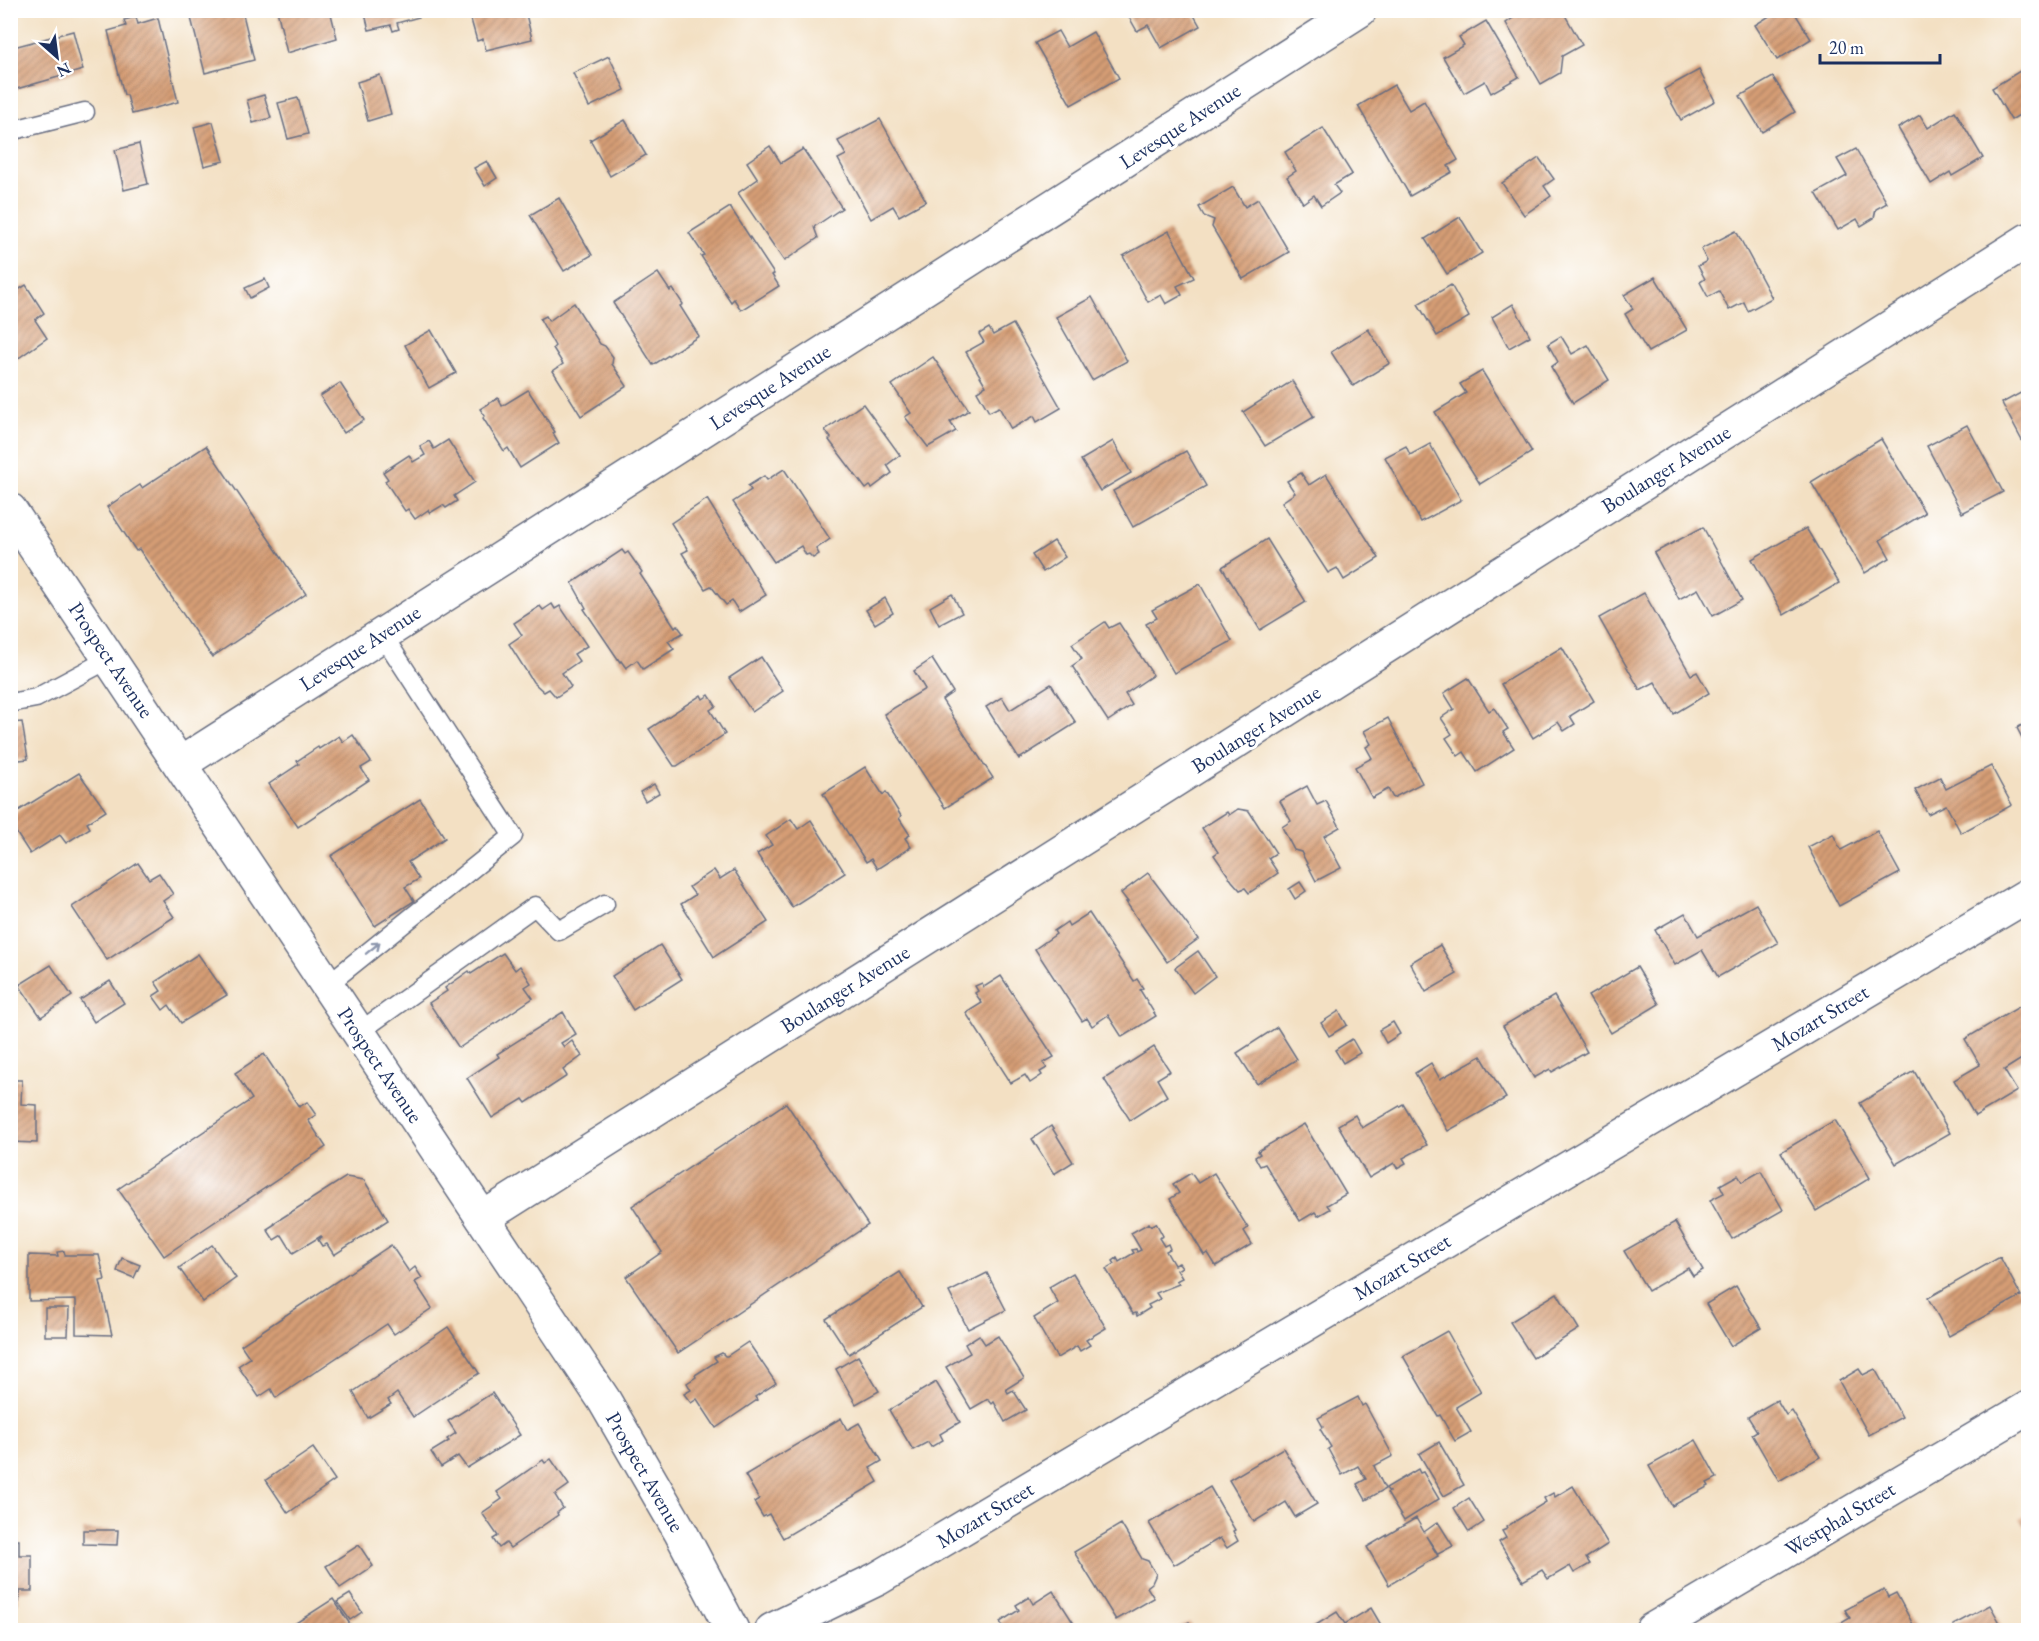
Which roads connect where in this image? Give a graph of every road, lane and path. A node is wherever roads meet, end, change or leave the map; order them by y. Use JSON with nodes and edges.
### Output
{"nodes":[{"id":1,"x":1360,"y":10,"type":"edge"},
{"id":2,"x":85,"y":112,"type":"dead end"},
{"id":3,"x":10,"y":131,"type":"edge"},
{"id":4,"x":2028,"y":240,"type":"edge"},
{"id":5,"x":10,"y":510,"type":"edge"},
{"id":6,"x":382,"y":634,"type":"junction"},
{"id":7,"x":109,"y":658,"type":"junction"},
{"id":8,"x":10,"y":703,"type":"edge"},
{"id":9,"x":180,"y":764,"type":"junction"},
{"id":10,"x":2028,"y":895,"type":"edge"},
{"id":11,"x":605,"y":904,"type":"dead end"},
{"id":12,"x":327,"y":985,"type":"junction"},
{"id":13,"x":358,"y":1032,"type":"junction"},
{"id":14,"x":483,"y":1218,"type":"junction"},
{"id":15,"x":2028,"y":1408,"type":"edge"},
{"id":16,"x":732,"y":1630,"type":"edge"},
{"id":17,"x":772,"y":1630,"type":"edge"},
{"id":18,"x":1652,"y":1630,"type":"edge"}],
"edges":[{"from":1,"to":6,"type":"street","name":"Levesque Avenue"},
{"from":2,"to":3,"type":"lane"},
{"from":4,"to":14,"type":"street","name":"Boulanger Avenue"},
{"from":5,"to":7,"type":"street","name":"Prospect Avenue"},
{"from":6,"to":9,"type":"street","name":"Levesque Avenue"},
{"from":12,"to":6,"type":"lane","one_way":true},
{"from":7,"to":8,"type":"lane"},
{"from":7,"to":9,"type":"street","name":"Prospect Avenue"},
{"from":9,"to":12,"type":"street","name":"Prospect Avenue"},
{"from":10,"to":17,"type":"street","name":"Mozart Street"},
{"from":11,"to":13,"type":"lane"},
{"from":12,"to":13,"type":"street","name":"Prospect Avenue"},
{"from":13,"to":14,"type":"street","name":"Prospect Avenue"},
{"from":14,"to":16,"type":"street","name":"Prospect Avenue"},
{"from":15,"to":18,"type":"street","name":"Westphal Street"}]}
